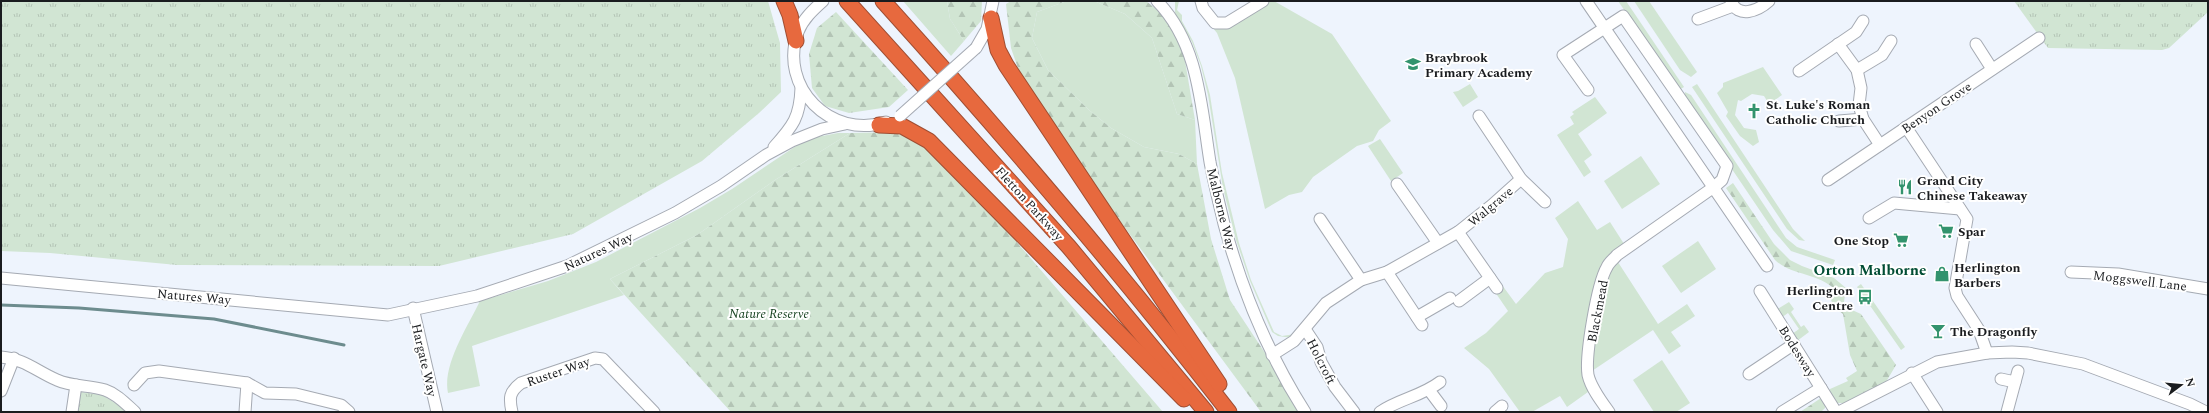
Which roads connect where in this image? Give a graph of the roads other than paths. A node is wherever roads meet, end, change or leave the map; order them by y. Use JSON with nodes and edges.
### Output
{"nodes":[{"id":1,"x":784,"y":1,"type":"edge"},
{"id":2,"x":823,"y":1,"type":"edge"},
{"id":3,"x":847,"y":1,"type":"edge"},
{"id":4,"x":883,"y":1,"type":"edge"},
{"id":5,"x":992,"y":1,"type":"edge"},
{"id":6,"x":1200,"y":1,"type":"edge"},
{"id":7,"x":1263,"y":1,"type":"edge"},
{"id":8,"x":1586,"y":1,"type":"edge"},
{"id":9,"x":1769,"y":1,"type":"edge"},
{"id":10,"x":1163,"y":3,"type":"edge"},
{"id":11,"x":1732,"y":4,"type":"edge"},
{"id":12,"x":991,"y":18,"type":"junction"},
{"id":13,"x":1698,"y":19,"type":"dead end"},
{"id":14,"x":1864,"y":22,"type":"dead end"},
{"id":15,"x":1605,"y":29,"type":"junction"},
{"id":16,"x":2038,"y":38,"type":"dead end"},
{"id":17,"x":796,"y":41,"type":"junction"},
{"id":18,"x":1891,"y":41,"type":"dead end"},
{"id":19,"x":1838,"y":44,"type":"junction"},
{"id":20,"x":1976,"y":44,"type":"dead end"},
{"id":21,"x":1992,"y":69,"type":"junction"},
{"id":22,"x":1857,"y":70,"type":"junction"},
{"id":23,"x":1799,"y":71,"type":"dead end"},
{"id":24,"x":801,"y":88,"type":"junction"},
{"id":25,"x":1588,"y":90,"type":"dead end"},
{"id":26,"x":1479,"y":116,"type":"dead end"},
{"id":27,"x":1863,"y":119,"type":"junction"},
{"id":28,"x":1839,"y":121,"type":"dead end"},
{"id":29,"x":845,"y":124,"type":"junction"},
{"id":30,"x":879,"y":125,"type":"junction"},
{"id":31,"x":1906,"y":127,"type":"junction"},
{"id":32,"x":1880,"y":144,"type":"junction"},
{"id":33,"x":766,"y":154,"type":"junction"},
{"id":34,"x":1521,"y":179,"type":"junction"},
{"id":35,"x":1828,"y":180,"type":"dead end"},
{"id":36,"x":1397,"y":184,"type":"dead end"},
{"id":37,"x":1714,"y":187,"type":"junction"},
{"id":38,"x":1545,"y":202,"type":"dead end"},
{"id":39,"x":1960,"y":209,"type":"junction"},
{"id":40,"x":1869,"y":218,"type":"dead end"},
{"id":41,"x":1320,"y":219,"type":"dead end"},
{"id":42,"x":1458,"y":232,"type":"junction"},
{"id":43,"x":1438,"y":244,"type":"junction"},
{"id":44,"x":1767,"y":266,"type":"dead end"},
{"id":45,"x":1387,"y":272,"type":"junction"},
{"id":46,"x":2071,"y":272,"type":"dead end"},
{"id":47,"x":1,"y":278,"type":"edge"},
{"id":48,"x":1490,"y":278,"type":"junction"},
{"id":49,"x":1362,"y":280,"type":"junction"},
{"id":50,"x":1497,"y":288,"type":"dead end"},
{"id":51,"x":2208,"y":289,"type":"edge"},
{"id":52,"x":1760,"y":291,"type":"dead end"},
{"id":53,"x":414,"y":308,"type":"junction"},
{"id":54,"x":1305,"y":329,"type":"junction"},
{"id":55,"x":1794,"y":344,"type":"junction"},
{"id":56,"x":1987,"y":353,"type":"junction"},
{"id":57,"x":1272,"y":356,"type":"junction"},
{"id":58,"x":1,"y":357,"type":"edge"},
{"id":59,"x":14,"y":358,"type":"junction"},
{"id":60,"x":1912,"y":373,"type":"junction"},
{"id":61,"x":1749,"y":374,"type":"dead end"},
{"id":62,"x":2001,"y":379,"type":"dead end"},
{"id":63,"x":1440,"y":382,"type":"dead end"},
{"id":64,"x":247,"y":383,"type":"junction"},
{"id":65,"x":76,"y":385,"type":"junction"},
{"id":66,"x":1821,"y":388,"type":"junction"},
{"id":67,"x":1429,"y":390,"type":"junction"},
{"id":68,"x":1,"y":391,"type":"edge"},
{"id":69,"x":129,"y":393,"type":"junction"},
{"id":70,"x":1442,"y":406,"type":"dead end"},
{"id":71,"x":2189,"y":408,"type":"edge"},
{"id":72,"x":72,"y":412,"type":"edge"},
{"id":73,"x":135,"y":412,"type":"edge"},
{"id":74,"x":245,"y":412,"type":"edge"},
{"id":75,"x":349,"y":412,"type":"edge"},
{"id":76,"x":437,"y":412,"type":"edge"},
{"id":77,"x":512,"y":412,"type":"edge"},
{"id":78,"x":654,"y":412,"type":"edge"},
{"id":79,"x":1198,"y":412,"type":"edge"},
{"id":80,"x":1206,"y":412,"type":"edge"},
{"id":81,"x":1229,"y":412,"type":"edge"},
{"id":82,"x":1238,"y":412,"type":"edge"},
{"id":83,"x":1306,"y":412,"type":"edge"},
{"id":84,"x":1354,"y":412,"type":"edge"},
{"id":85,"x":1380,"y":412,"type":"edge"},
{"id":86,"x":1609,"y":412,"type":"edge"},
{"id":87,"x":1782,"y":412,"type":"edge"},
{"id":88,"x":1838,"y":412,"type":"edge"},
{"id":89,"x":1937,"y":412,"type":"edge"},
{"id":90,"x":2007,"y":412,"type":"edge"},
{"id":91,"x":2206,"y":412,"type":"edge"}],
"edges":[{"from":1,"to":17,"type":"highway"},
{"from":2,"to":17,"type":"street"},
{"from":3,"to":80,"type":"highway","name":"Fletton Parkway"},
{"from":4,"to":81,"type":"highway","name":"Fletton Parkway"},
{"from":5,"to":12,"type":"street"},
{"from":6,"to":7,"type":"street"},
{"from":8,"to":15,"type":"street"},
{"from":9,"to":11,"type":"street"},
{"from":10,"to":57,"type":"street","name":"Malborne Way"},
{"from":11,"to":13,"type":"street"},
{"from":12,"to":30,"type":"street","bridge":true},
{"from":12,"to":82,"type":"highway"},
{"from":14,"to":19,"type":"street"},
{"from":15,"to":25,"type":"street","name":"Blackmead"},
{"from":15,"to":37,"type":"street"},
{"from":15,"to":37,"type":"street","name":"Blackmead"},
{"from":16,"to":21,"type":"street","name":"Benyon Grove"},
{"from":17,"to":24,"type":"street"},
{"from":18,"to":22,"type":"street"},
{"from":19,"to":22,"type":"street"},
{"from":19,"to":23,"type":"street"},
{"from":20,"to":21,"type":"street"},
{"from":21,"to":31,"type":"street","name":"Benyon Grove"},
{"from":22,"to":27,"type":"street"},
{"from":24,"to":29,"type":"street"},
{"from":24,"to":33,"type":"street","name":"Natures Way"},
{"from":26,"to":34,"type":"street","name":"Walgrave"},
{"from":27,"to":28,"type":"street"},
{"from":27,"to":32,"type":"street"},
{"from":29,"to":30,"type":"street"},
{"from":29,"to":33,"type":"street","name":"Natures Way"},
{"from":30,"to":79,"type":"highway"},
{"from":31,"to":32,"type":"street","name":"Benyon Grove"},
{"from":31,"to":39,"type":"street"},
{"from":32,"to":35,"type":"street","name":"Benyon Grove"},
{"from":33,"to":53,"type":"street","name":"Natures Way"},
{"from":34,"to":38,"type":"street","name":"Walgrave"},
{"from":34,"to":42,"type":"street","name":"Walgrave"},
{"from":36,"to":43,"type":"street"},
{"from":37,"to":44,"type":"street"},
{"from":37,"to":86,"type":"street","name":"Blackmead"},
{"from":39,"to":40,"type":"street"},
{"from":39,"to":56,"type":"street"},
{"from":41,"to":49,"type":"street"},
{"from":42,"to":43,"type":"street","name":"Walgrave"},
{"from":42,"to":48,"type":"street","name":"Walgrave"},
{"from":43,"to":45,"type":"street","name":"Walgrave"},
{"from":45,"to":48,"type":"street"},
{"from":45,"to":49,"type":"street","name":"Walgrave"},
{"from":46,"to":51,"type":"street","name":"Moggswell Lane"},
{"from":47,"to":53,"type":"street","name":"Natures Way"},
{"from":48,"to":50,"type":"street","name":"Walgrave"},
{"from":49,"to":54,"type":"street","name":"Walgrave"},
{"from":52,"to":55,"type":"street","name":"Bodesway"},
{"from":53,"to":76,"type":"street","name":"Hargate Way"},
{"from":54,"to":57,"type":"street","name":"Walgrave"},
{"from":54,"to":84,"type":"street","name":"Holcroft"},
{"from":55,"to":61,"type":"street"},
{"from":55,"to":66,"type":"street","name":"Bodesway"},
{"from":56,"to":60,"type":"street"},
{"from":56,"to":71,"type":"street"},
{"from":57,"to":83,"type":"street","name":"Malborne Way"},
{"from":58,"to":59,"type":"street"},
{"from":59,"to":65,"type":"street"},
{"from":59,"to":68,"type":"street"},
{"from":60,"to":88,"type":"street"},
{"from":60,"to":89,"type":"street"},
{"from":62,"to":90,"type":"street"},
{"from":63,"to":67,"type":"street"},
{"from":64,"to":69,"type":"street"},
{"from":64,"to":74,"type":"street"},
{"from":64,"to":75,"type":"street"},
{"from":65,"to":69,"type":"street"},
{"from":65,"to":72,"type":"street"},
{"from":66,"to":87,"type":"street"},
{"from":66,"to":88,"type":"street","name":"Bodesway"},
{"from":67,"to":70,"type":"street"},
{"from":67,"to":85,"type":"street"},
{"from":69,"to":73,"type":"street"},
{"from":71,"to":91,"type":"street"},
{"from":77,"to":78,"type":"street","name":"Ruster Way"}]}
